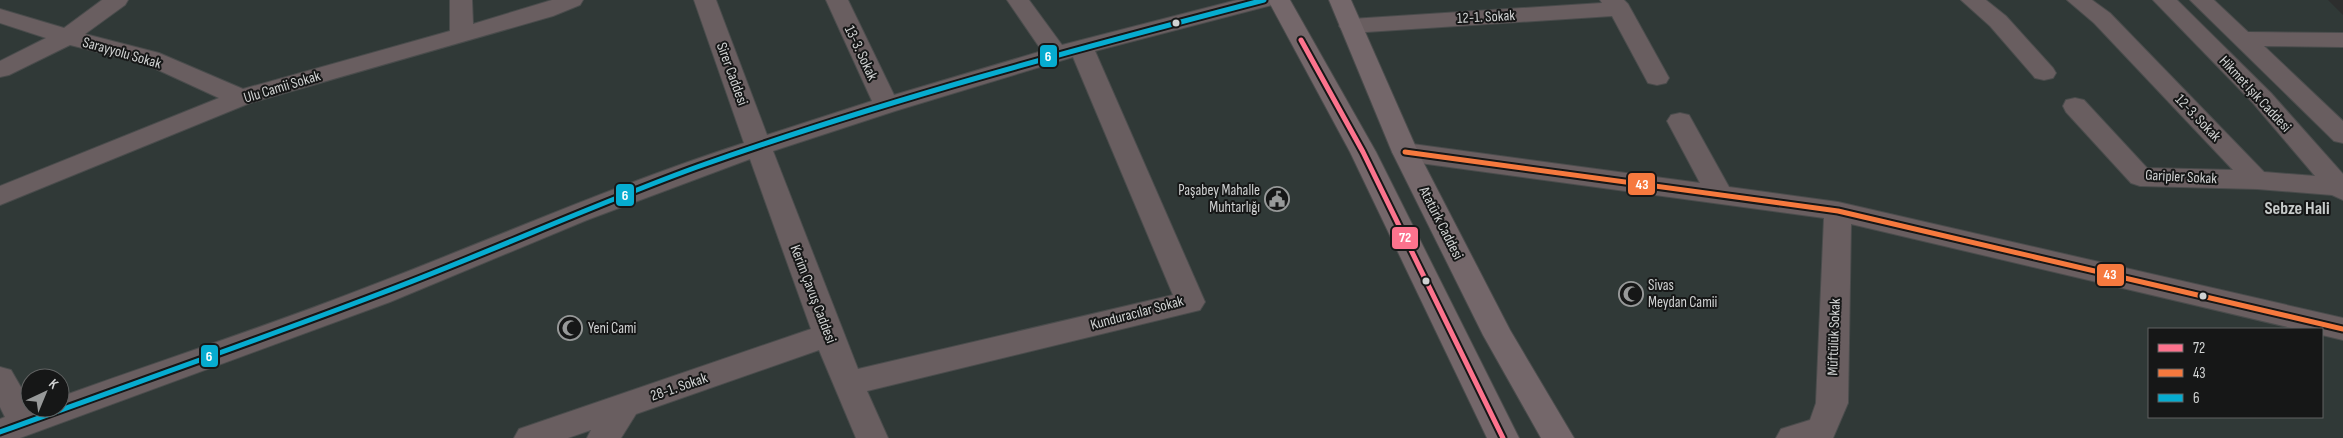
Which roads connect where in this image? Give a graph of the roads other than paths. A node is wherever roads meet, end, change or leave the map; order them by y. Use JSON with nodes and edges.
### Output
{"nodes":[{"id":1,"x":117,"y":0,"type":"edge"},
{"id":2,"x":461,"y":0,"type":"edge"},
{"id":3,"x":572,"y":0,"type":"edge"},
{"id":4,"x":705,"y":0,"type":"edge"},
{"id":5,"x":837,"y":0,"type":"edge"},
{"id":6,"x":1018,"y":0,"type":"edge"},
{"id":7,"x":1190,"y":0,"type":"edge"},
{"id":8,"x":1264,"y":0,"type":"edge"},
{"id":9,"x":1279,"y":0,"type":"edge"},
{"id":10,"x":1340,"y":0,"type":"edge"},
{"id":11,"x":1972,"y":0,"type":"edge"},
{"id":12,"x":2078,"y":0,"type":"edge"},
{"id":13,"x":2164,"y":0,"type":"edge"},
{"id":14,"x":2201,"y":0,"type":"edge"},
{"id":15,"x":1615,"y":5,"type":"edge"},
{"id":16,"x":0,"y":16,"type":"edge"},
{"id":17,"x":1351,"y":26,"type":"junction"},
{"id":18,"x":462,"y":35,"type":"junction"},
{"id":19,"x":67,"y":37,"type":"junction"},
{"id":20,"x":2242,"y":39,"type":"junction"},
{"id":21,"x":2343,"y":40,"type":"edge"},
{"id":22,"x":1068,"y":51,"type":"junction"},
{"id":23,"x":0,"y":70,"type":"edge"},
{"id":24,"x":2044,"y":73,"type":"dead end"},
{"id":25,"x":1657,"y":78,"type":"dead end"},
{"id":26,"x":242,"y":98,"type":"junction"},
{"id":27,"x":886,"y":105,"type":"junction"},
{"id":28,"x":2075,"y":106,"type":"dead end"},
{"id":29,"x":1680,"y":121,"type":"dead end"},
{"id":30,"x":2343,"y":135,"type":"edge"},
{"id":31,"x":758,"y":148,"type":"junction"},
{"id":32,"x":1404,"y":152,"type":"junction"},
{"id":33,"x":2257,"y":180,"type":"junction"},
{"id":34,"x":2341,"y":189,"type":"edge"},
{"id":35,"x":2,"y":190,"type":"edge"},
{"id":36,"x":1720,"y":195,"type":"junction"},
{"id":37,"x":1838,"y":211,"type":"junction"},
{"id":38,"x":2343,"y":329,"type":"edge"},
{"id":39,"x":828,"y":335,"type":"junction"},
{"id":40,"x":0,"y":379,"type":"edge"},
{"id":41,"x":848,"y":383,"type":"junction"},
{"id":42,"x":624,"y":407,"type":"junction"},
{"id":43,"x":12,"y":427,"type":"edge"},
{"id":44,"x":530,"y":438,"type":"edge"},
{"id":45,"x":603,"y":438,"type":"edge"},
{"id":46,"x":872,"y":438,"type":"edge"},
{"id":47,"x":1503,"y":438,"type":"edge"},
{"id":48,"x":1558,"y":438,"type":"edge"},
{"id":49,"x":1792,"y":438,"type":"edge"}],
"edges":[{"from":1,"to":19,"type":"street"},
{"from":2,"to":18,"type":"street"},
{"from":3,"to":18,"type":"street","name":"Ulu Camii Sokak"},
{"from":4,"to":31,"type":"street","name":"Sirer Caddesi"},
{"from":5,"to":27,"type":"street","name":"13-3. Sokak"},
{"from":6,"to":22,"type":"street"},
{"from":7,"to":22,"type":"street"},
{"from":8,"to":22,"type":"street"},
{"from":9,"to":47,"type":"main road"},
{"from":10,"to":17,"type":"main road","name":"Atatürk Caddesi"},
{"from":11,"to":24,"type":"street"},
{"from":12,"to":33,"type":"street","name":"12-3. Sokak"},
{"from":13,"to":34,"type":"street","name":"Hikmet Işık Caddesi"},
{"from":14,"to":20,"type":"street","name":"Hikmet Işık Caddesi"},
{"from":15,"to":17,"type":"street","name":"12-1. Sokak"},
{"from":15,"to":25,"type":"street"},
{"from":16,"to":19,"type":"street","name":"Sarayyolu Sokak"},
{"from":17,"to":32,"type":"main road","name":"Atatürk Caddesi"},
{"from":18,"to":26,"type":"street","name":"Ulu Camii Sokak"},
{"from":19,"to":23,"type":"street"},
{"from":19,"to":26,"type":"street","name":"Sarayyolu Sokak"},
{"from":20,"to":21,"type":"street"},
{"from":20,"to":30,"type":"street","name":"Hikmet Işık Caddesi"},
{"from":22,"to":27,"type":"street"},
{"from":22,"to":41,"type":"street","name":"Kunduracılar Sokak"},
{"from":26,"to":35,"type":"street","name":"Ulu Camii Sokak"},
{"from":27,"to":31,"type":"street"},
{"from":28,"to":33,"type":"street","name":"Garipler Sokak"},
{"from":29,"to":36,"type":"street"},
{"from":31,"to":39,"type":"street","name":"Kerim Çavuş Caddesi"},
{"from":31,"to":43,"type":"street"},
{"from":32,"to":36,"type":"street"},
{"from":32,"to":48,"type":"main road","name":"Atatürk Caddesi"},
{"from":33,"to":34,"type":"street"},
{"from":36,"to":37,"type":"street"},
{"from":37,"to":38,"type":"street"},
{"from":37,"to":49,"type":"street","name":"Müftülük Sokak"},
{"from":39,"to":41,"type":"street","name":"Kerim Çavuş Caddesi"},
{"from":39,"to":42,"type":"street","name":"28-1. Sokak"},
{"from":40,"to":43,"type":"street"},
{"from":41,"to":46,"type":"street","name":"Kerim Çavuş Caddesi"},
{"from":42,"to":44,"type":"street","name":"28-1. Sokak"},
{"from":42,"to":45,"type":"street"}]}
